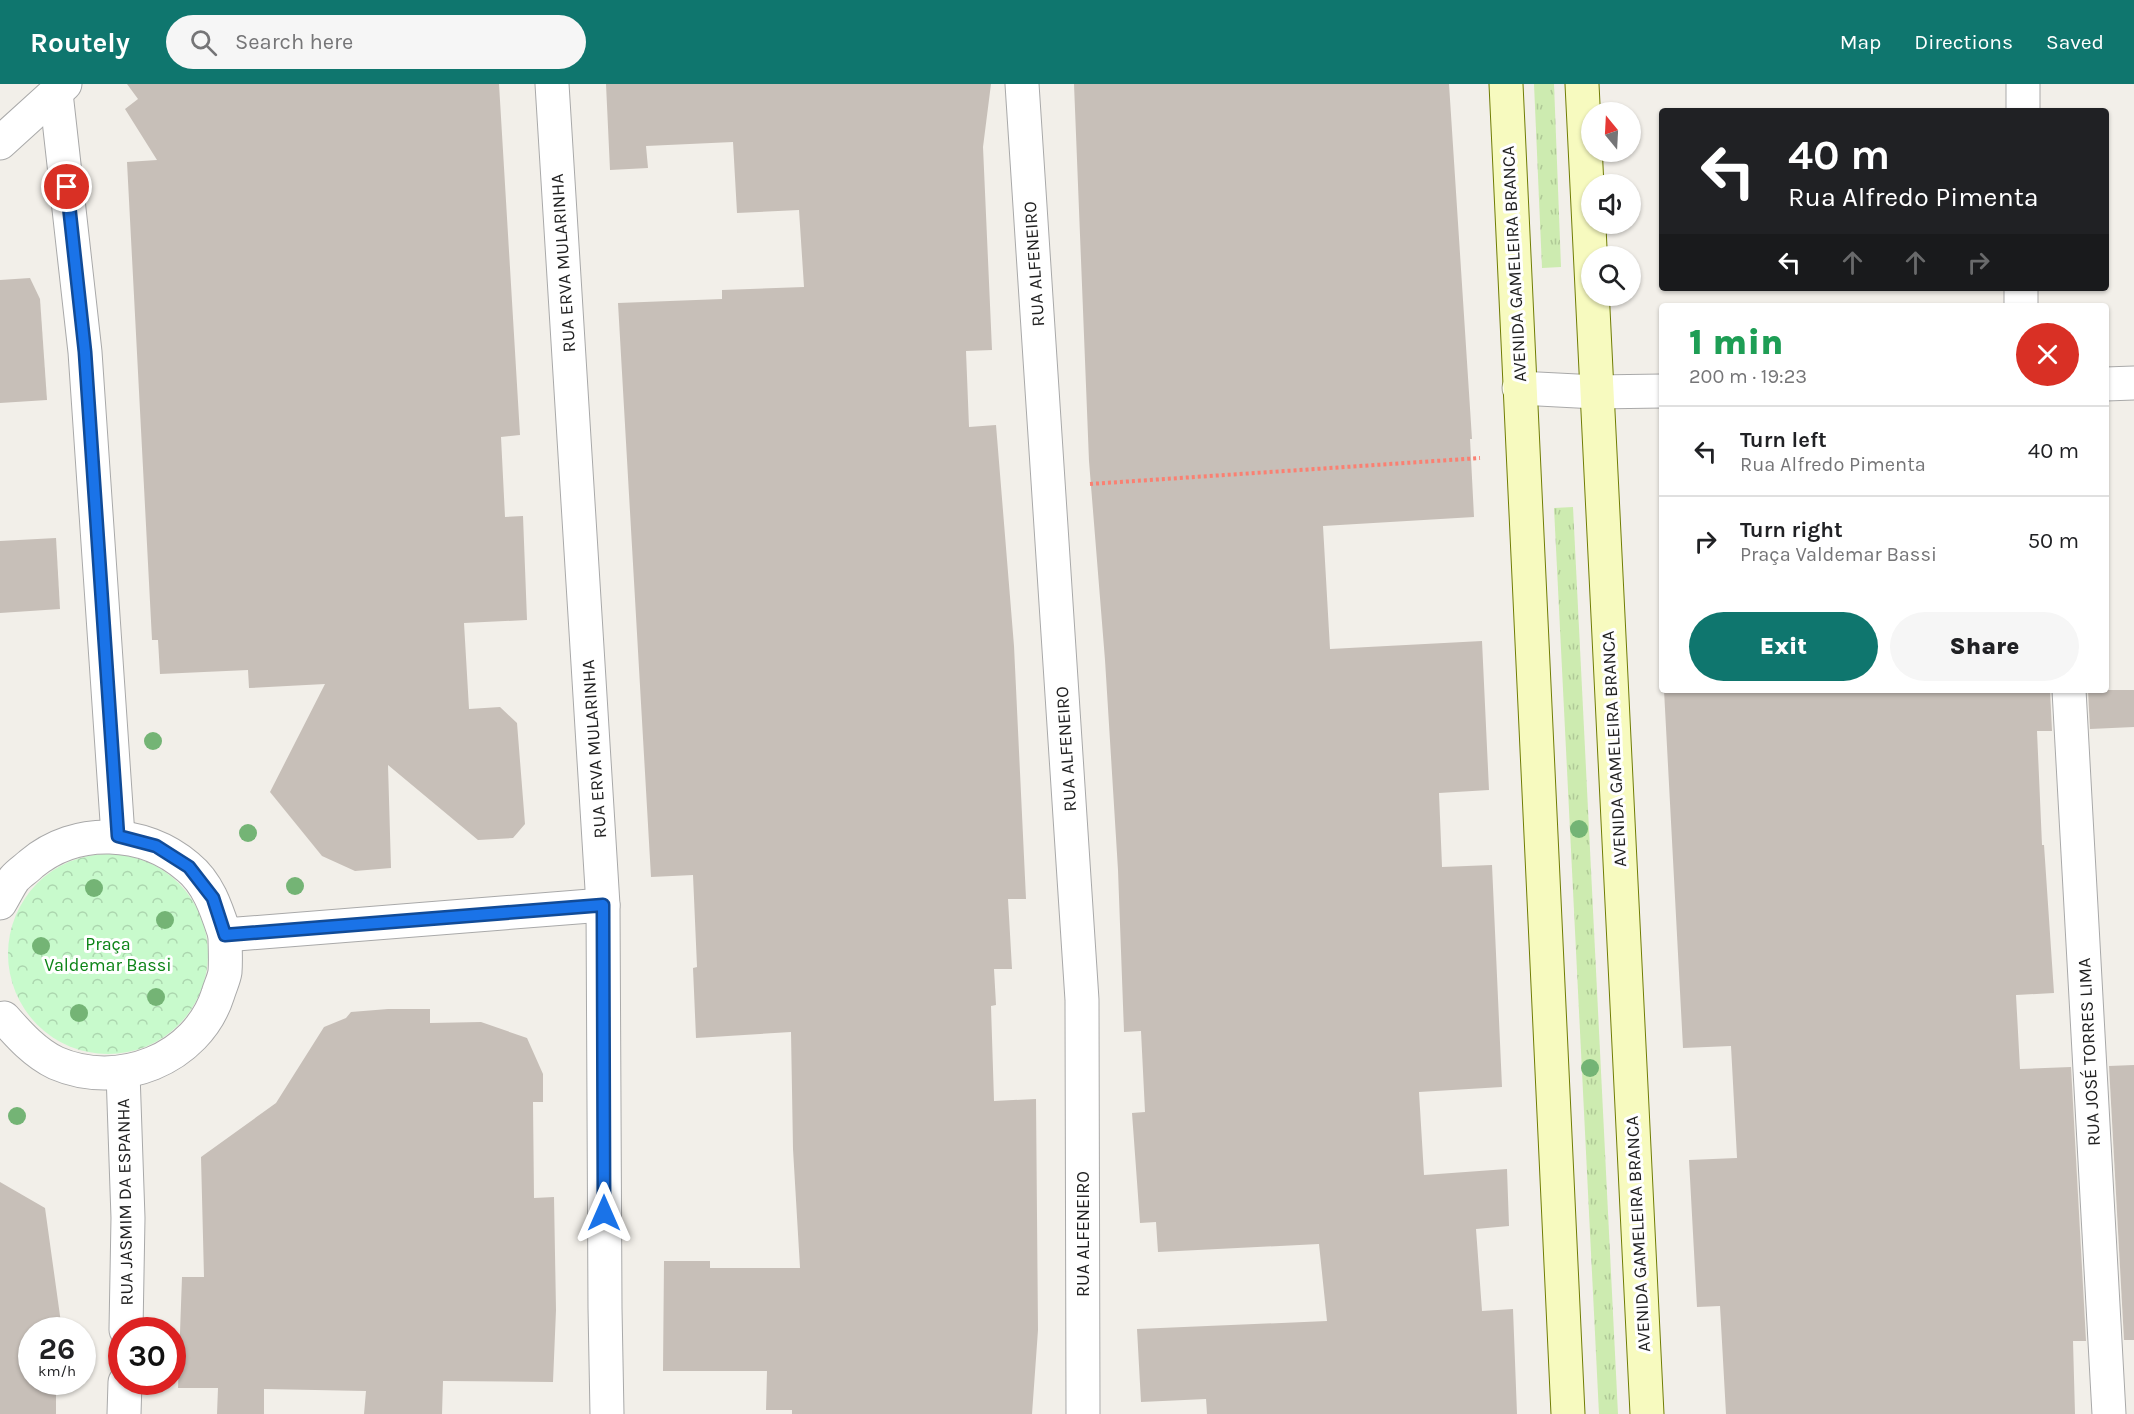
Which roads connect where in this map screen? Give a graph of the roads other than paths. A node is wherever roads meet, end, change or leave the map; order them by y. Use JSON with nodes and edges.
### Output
{"nodes":[{"id":1,"x":552,"y":84,"type":"edge"},
{"id":2,"x":1022,"y":84,"type":"edge"},
{"id":3,"x":1506,"y":84,"type":"edge"},
{"id":4,"x":1582,"y":84,"type":"edge"},
{"id":5,"x":2024,"y":84,"type":"edge"},
{"id":6,"x":61,"y":88,"type":"edge"},
{"id":7,"x":2023,"y":108,"type":"edge"},
{"id":8,"x":0,"y":143,"type":"edge"},
{"id":9,"x":2134,"y":383,"type":"edge"},
{"id":10,"x":2109,"y":384,"type":"edge"},
{"id":11,"x":1519,"y":388,"type":"junction"},
{"id":12,"x":1659,"y":391,"type":"edge"},
{"id":13,"x":1596,"y":392,"type":"junction"},
{"id":14,"x":2069,"y":693,"type":"edge"},
{"id":15,"x":118,"y":836,"type":"junction"},
{"id":16,"x":0,"y":903,"type":"edge"},
{"id":17,"x":603,"y":905,"type":"junction"},
{"id":18,"x":225,"y":935,"type":"junction"},
{"id":19,"x":2,"y":1015,"type":"edge"},
{"id":20,"x":123,"y":1073,"type":"junction"},
{"id":21,"x":126,"y":1317,"type":"edge"},
{"id":22,"x":125,"y":1395,"type":"edge"},
{"id":23,"x":124,"y":1414,"type":"edge"},
{"id":24,"x":607,"y":1414,"type":"edge"},
{"id":25,"x":1083,"y":1414,"type":"edge"},
{"id":26,"x":1568,"y":1414,"type":"edge"},
{"id":27,"x":1647,"y":1414,"type":"edge"},
{"id":28,"x":2109,"y":1414,"type":"edge"}],
"edges":[{"from":1,"to":17,"type":"street","name":"RUA ERVA MULARINHA"},
{"from":2,"to":25,"type":"street","name":"RUA ALFENEIRO"},
{"from":3,"to":11,"type":"main road","name":"AVENIDA GAMELEIRA BRANCA"},
{"from":4,"to":13,"type":"main road","name":"AVENIDA GAMELEIRA BRANCA"},
{"from":5,"to":7,"type":"street"},
{"from":6,"to":8,"type":"street"},
{"from":6,"to":15,"type":"street"},
{"from":9,"to":10,"type":"street"},
{"from":11,"to":13,"type":"street"},
{"from":11,"to":26,"type":"main road","name":"AVENIDA GAMELEIRA BRANCA"},
{"from":12,"to":13,"type":"street"},
{"from":13,"to":27,"type":"main road","name":"AVENIDA GAMELEIRA BRANCA"},
{"from":14,"to":28,"type":"street","name":"RUA JOSÉ TORRES LIMA"},
{"from":15,"to":16,"type":"street"},
{"from":15,"to":18,"type":"street"},
{"from":17,"to":18,"type":"street"},
{"from":17,"to":24,"type":"street","name":"RUA ERVA MULARINHA"},
{"from":18,"to":20,"type":"street"},
{"from":19,"to":20,"type":"street"},
{"from":20,"to":21,"type":"street","name":"RUA JASMIM DA ESPANHA"},
{"from":22,"to":23,"type":"street"}]}
